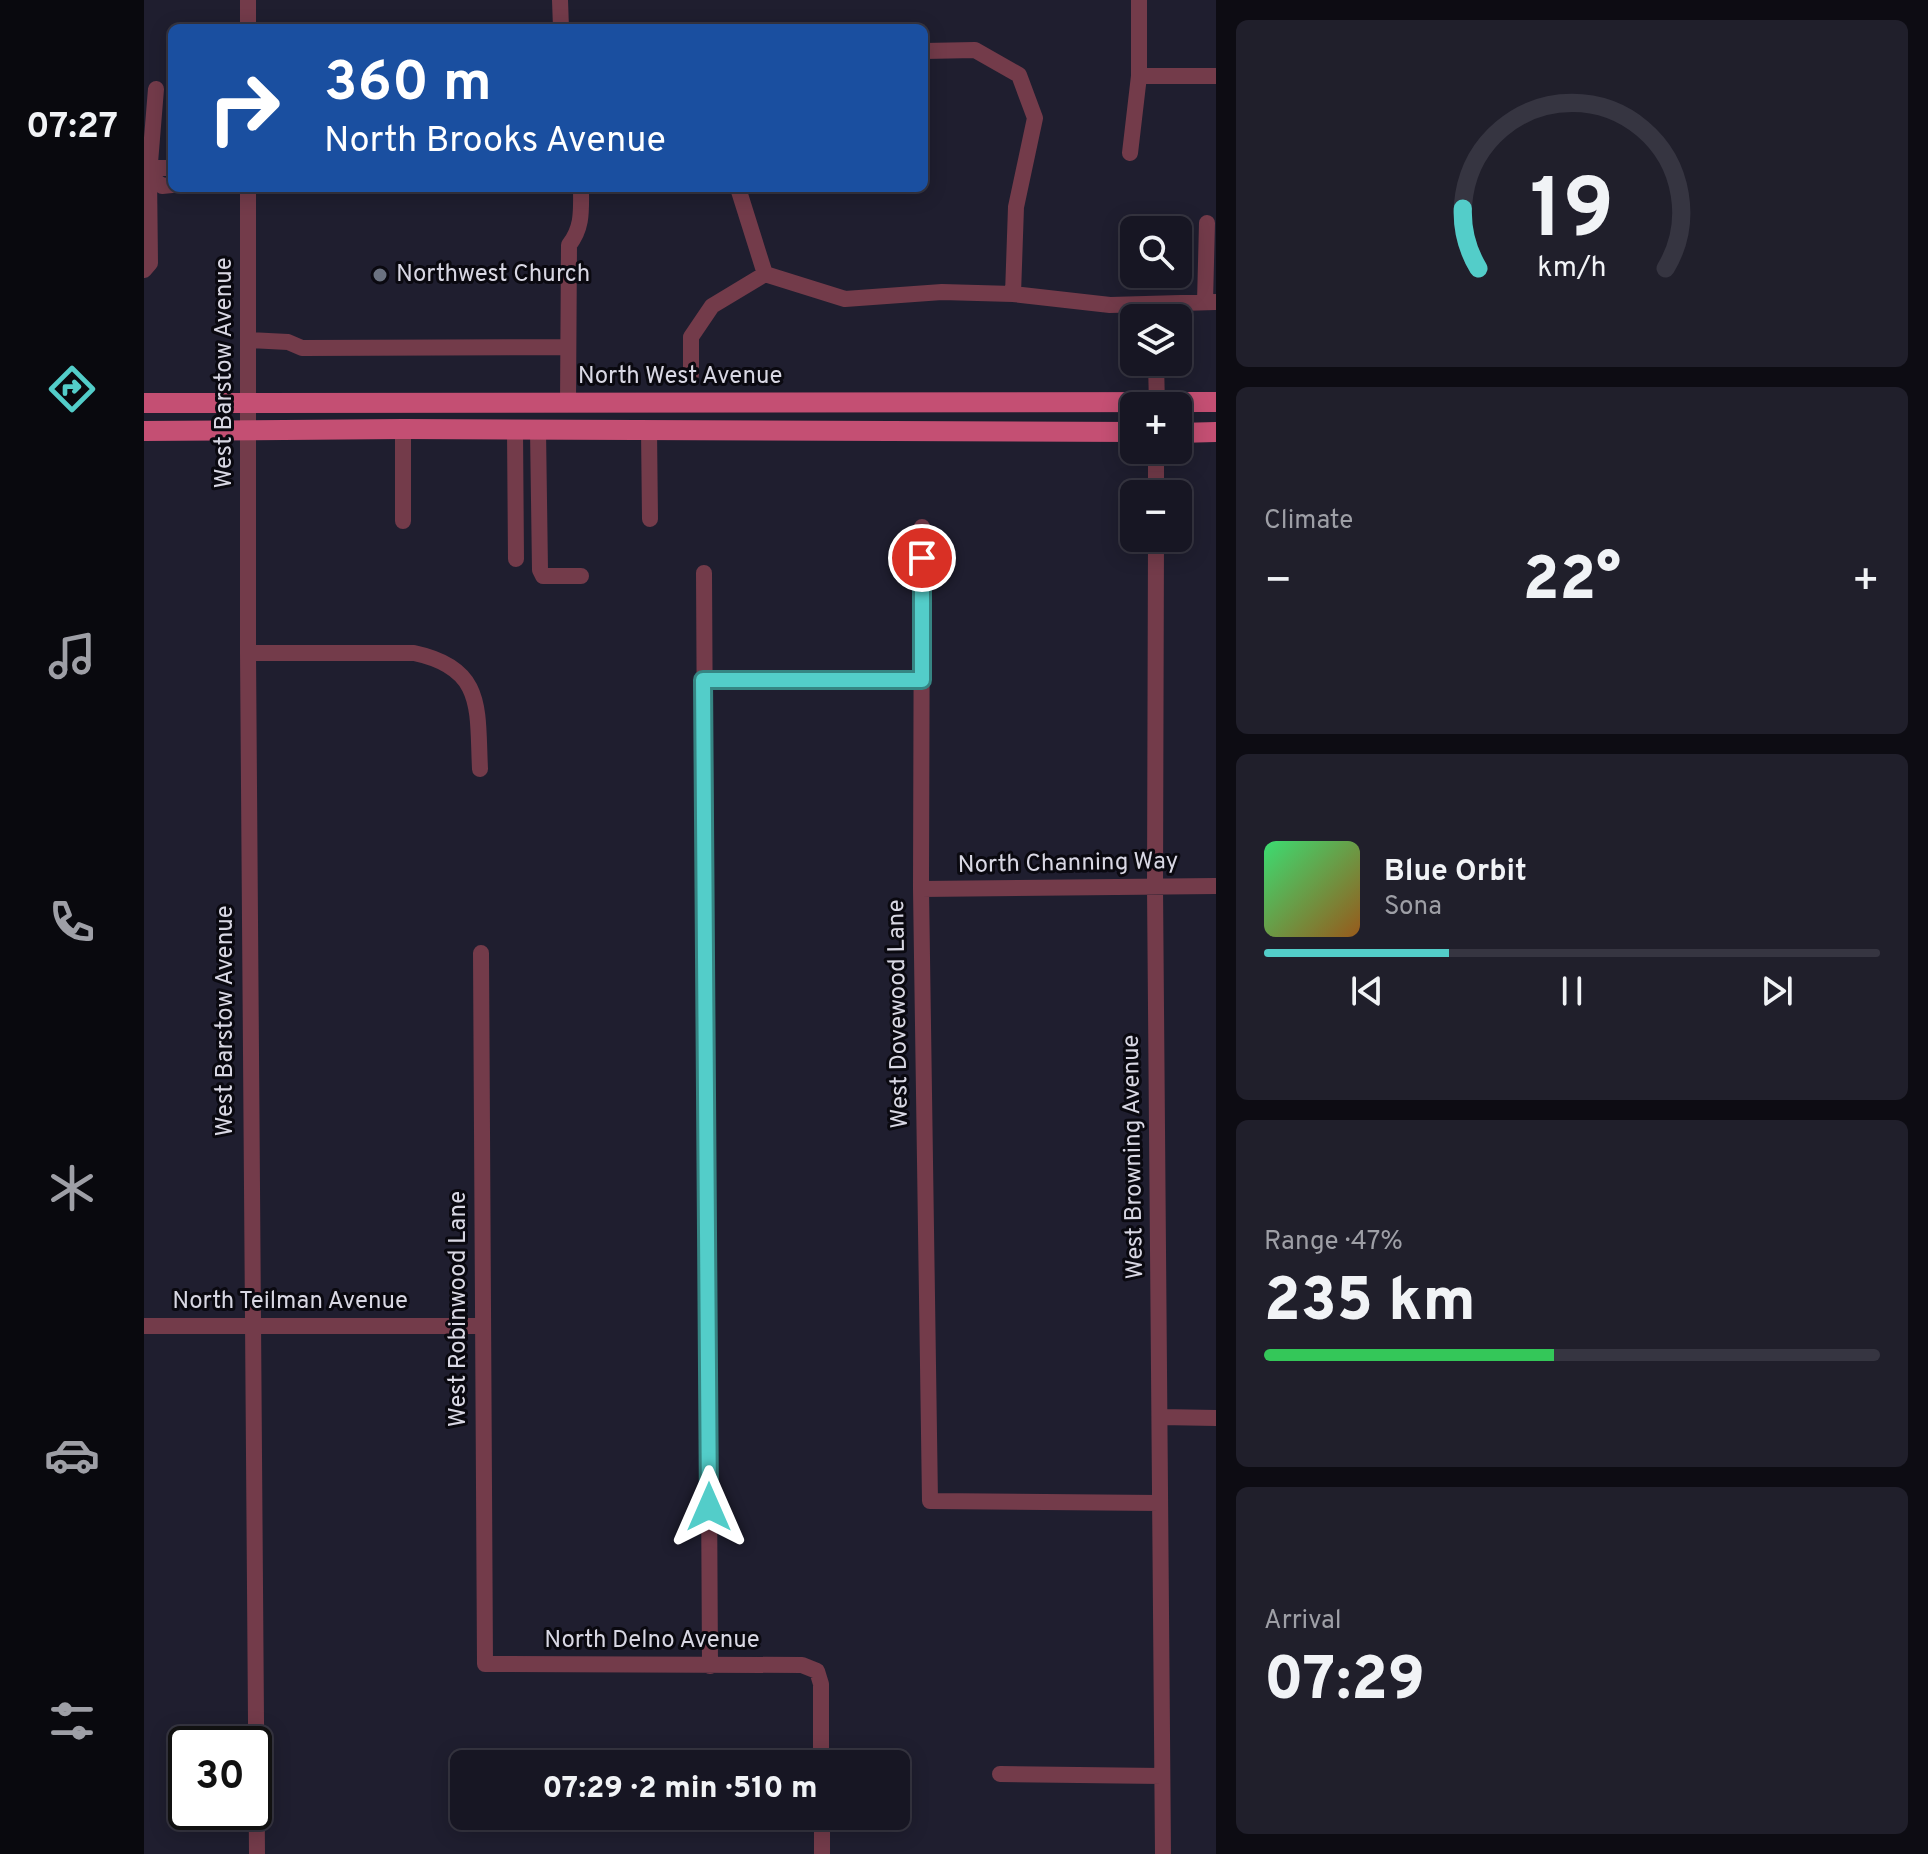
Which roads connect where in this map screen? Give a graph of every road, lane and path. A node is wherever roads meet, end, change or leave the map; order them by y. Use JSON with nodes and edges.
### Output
{"nodes":[{"id":1,"x":248,"y":0,"type":"edge"},
{"id":2,"x":560,"y":0,"type":"edge"},
{"id":3,"x":1139,"y":0,"type":"edge"},
{"id":4,"x":248,"y":24,"type":"edge"},
{"id":5,"x":561,"y":24,"type":"edge"},
{"id":6,"x":928,"y":51,"type":"edge"},
{"id":7,"x":1139,"y":76,"type":"junction"},
{"id":8,"x":1216,"y":76,"type":"edge"},
{"id":9,"x":156,"y":89,"type":"dead end"},
{"id":10,"x":1130,"y":153,"type":"dead end"},
{"id":11,"x":168,"y":168,"type":"edge"},
{"id":12,"x":147,"y":175,"type":"edge"},
{"id":13,"x":168,"y":185,"type":"edge"},
{"id":14,"x":248,"y":192,"type":"edge"},
{"id":15,"x":581,"y":192,"type":"edge"},
{"id":16,"x":739,"y":192,"type":"edge"},
{"id":17,"x":1207,"y":223,"type":"dead end"},
{"id":18,"x":144,"y":270,"type":"edge"},
{"id":19,"x":765,"y":274,"type":"junction"},
{"id":20,"x":1013,"y":294,"type":"junction"},
{"id":21,"x":1211,"y":302,"type":"edge"},
{"id":22,"x":1120,"y":306,"type":"edge"},
{"id":23,"x":249,"y":340,"type":"junction"},
{"id":24,"x":568,"y":347,"type":"junction"},
{"id":25,"x":691,"y":375,"type":"dead end"},
{"id":26,"x":1216,"y":402,"type":"edge"},
{"id":27,"x":144,"y":403,"type":"edge"},
{"id":28,"x":1192,"y":403,"type":"edge"},
{"id":29,"x":249,"y":404,"type":"junction"},
{"id":30,"x":568,"y":404,"type":"junction"},
{"id":31,"x":1120,"y":404,"type":"edge"},
{"id":32,"x":403,"y":429,"type":"junction"},
{"id":33,"x":538,"y":430,"type":"junction"},
{"id":34,"x":649,"y":430,"type":"junction"},
{"id":35,"x":144,"y":431,"type":"edge"},
{"id":36,"x":515,"y":431,"type":"junction"},
{"id":37,"x":249,"y":432,"type":"junction"},
{"id":38,"x":1120,"y":432,"type":"edge"},
{"id":39,"x":1216,"y":432,"type":"edge"},
{"id":40,"x":1192,"y":433,"type":"edge"},
{"id":41,"x":650,"y":519,"type":"dead end"},
{"id":42,"x":403,"y":521,"type":"dead end"},
{"id":43,"x":922,"y":527,"type":"dead end"},
{"id":44,"x":1156,"y":552,"type":"edge"},
{"id":45,"x":516,"y":559,"type":"dead end"},
{"id":46,"x":704,"y":573,"type":"dead end"},
{"id":47,"x":581,"y":576,"type":"dead end"},
{"id":48,"x":248,"y":653,"type":"junction"},
{"id":49,"x":703,"y":680,"type":"junction"},
{"id":50,"x":922,"y":680,"type":"junction"},
{"id":51,"x":480,"y":769,"type":"dead end"},
{"id":52,"x":1216,"y":886,"type":"edge"},
{"id":53,"x":1155,"y":887,"type":"junction"},
{"id":54,"x":921,"y":889,"type":"junction"},
{"id":55,"x":481,"y":953,"type":"dead end"},
{"id":56,"x":144,"y":1326,"type":"edge"},
{"id":57,"x":253,"y":1326,"type":"junction"},
{"id":58,"x":483,"y":1326,"type":"junction"},
{"id":59,"x":1161,"y":1417,"type":"junction"},
{"id":60,"x":1216,"y":1418,"type":"edge"},
{"id":61,"x":1160,"y":1503,"type":"junction"},
{"id":62,"x":485,"y":1664,"type":"joint"},
{"id":63,"x":710,"y":1666,"type":"junction"},
{"id":64,"x":821,"y":1750,"type":"edge"},
{"id":65,"x":1000,"y":1774,"type":"dead end"},
{"id":66,"x":1162,"y":1776,"type":"junction"},
{"id":67,"x":822,"y":1830,"type":"edge"},
{"id":68,"x":257,"y":1854,"type":"edge"},
{"id":69,"x":822,"y":1854,"type":"edge"},
{"id":70,"x":1163,"y":1854,"type":"edge"}],
"edges":[{"from":1,"to":4,"type":"street"},
{"from":2,"to":5,"type":"street"},
{"from":3,"to":7,"type":"street"},
{"from":6,"to":20,"type":"street"},
{"from":7,"to":8,"type":"street"},
{"from":7,"to":10,"type":"street"},
{"from":9,"to":12,"type":"street"},
{"from":11,"to":12,"type":"street"},
{"from":12,"to":13,"type":"street"},
{"from":12,"to":18,"type":"street"},
{"from":14,"to":23,"type":"street","name":"West Barstow Avenue"},
{"from":15,"to":24,"type":"street"},
{"from":16,"to":19,"type":"street"},
{"from":17,"to":21,"type":"street"},
{"from":19,"to":20,"type":"street"},
{"from":19,"to":25,"type":"street"},
{"from":20,"to":22,"type":"street"},
{"from":23,"to":24,"type":"street"},
{"from":23,"to":29,"type":"street","name":"West Barstow Avenue"},
{"from":24,"to":30,"type":"street"},
{"from":26,"to":28,"type":"main road","name":"North West Avenue"},
{"from":27,"to":29,"type":"main road","name":"North West Avenue"},
{"from":29,"to":30,"type":"main road","name":"North West Avenue"},
{"from":29,"to":37,"type":"street","name":"West Barstow Avenue"},
{"from":30,"to":31,"type":"main road","name":"North West Avenue"},
{"from":32,"to":36,"type":"main road"},
{"from":32,"to":37,"type":"main road"},
{"from":32,"to":42,"type":"street"},
{"from":33,"to":34,"type":"main road"},
{"from":33,"to":36,"type":"main road"},
{"from":33,"to":47,"type":"street"},
{"from":34,"to":38,"type":"main road"},
{"from":34,"to":41,"type":"street"},
{"from":35,"to":37,"type":"main road"},
{"from":36,"to":45,"type":"street"},
{"from":37,"to":48,"type":"street","name":"West Barstow Avenue"},
{"from":39,"to":40,"type":"main road"},
{"from":43,"to":50,"type":"street","name":"West Dovewood Lane"},
{"from":44,"to":53,"type":"street","name":"West Browning Avenue"},
{"from":46,"to":49,"type":"street"},
{"from":48,"to":51,"type":"street"},
{"from":48,"to":57,"type":"street","name":"West Barstow Avenue"},
{"from":49,"to":50,"type":"street"},
{"from":49,"to":63,"type":"street"},
{"from":50,"to":54,"type":"street","name":"West Dovewood Lane"},
{"from":52,"to":53,"type":"street","name":"North Channing Way"},
{"from":53,"to":54,"type":"street","name":"North Channing Way"},
{"from":53,"to":59,"type":"street","name":"West Browning Avenue"},
{"from":54,"to":61,"type":"street","name":"West Dovewood Lane"},
{"from":55,"to":58,"type":"street","name":"West Robinwood Lane"},
{"from":56,"to":57,"type":"street","name":"North Teilman Avenue"},
{"from":57,"to":58,"type":"street","name":"North Teilman Avenue"},
{"from":57,"to":68,"type":"street","name":"West Barstow Avenue"},
{"from":58,"to":62,"type":"street","name":"West Robinwood Lane"},
{"from":59,"to":60,"type":"street"},
{"from":59,"to":61,"type":"street","name":"West Browning Avenue"},
{"from":61,"to":66,"type":"street","name":"West Browning Avenue"},
{"from":62,"to":63,"type":"street","name":"North Delno Avenue"},
{"from":63,"to":64,"type":"street","name":"North Delno Avenue"},
{"from":65,"to":66,"type":"street"},
{"from":66,"to":70,"type":"street","name":"West Browning Avenue"},
{"from":67,"to":69,"type":"street"}]}
